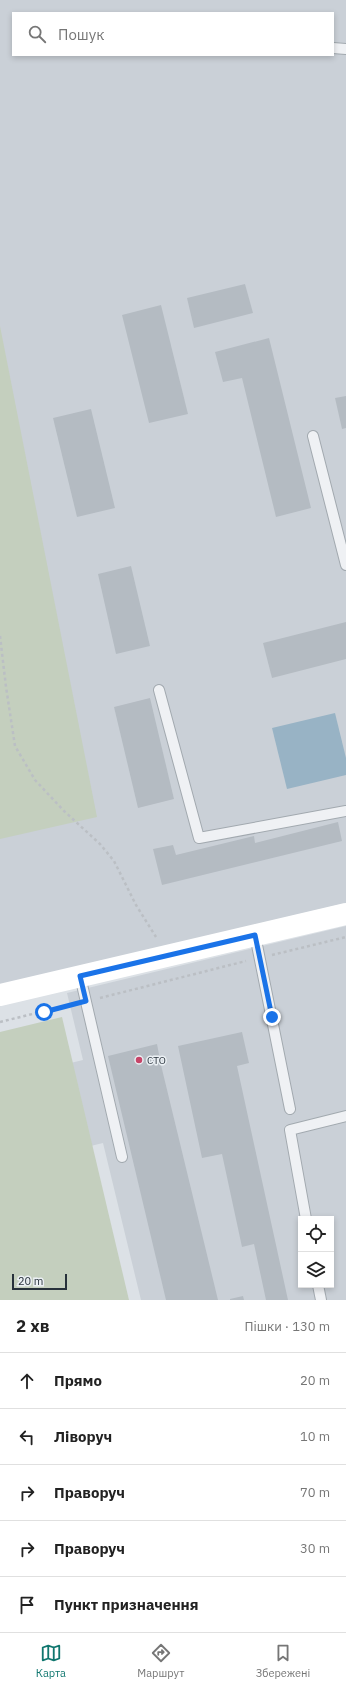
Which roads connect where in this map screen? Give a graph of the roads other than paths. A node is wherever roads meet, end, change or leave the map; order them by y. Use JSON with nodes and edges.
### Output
{"nodes":[{"id":1,"x":334,"y":48,"type":"edge"},
{"id":2,"x":346,"y":49,"type":"edge"},
{"id":3,"x":313,"y":436,"type":"dead end"},
{"id":4,"x":346,"y":565,"type":"edge"},
{"id":5,"x":159,"y":690,"type":"dead end"},
{"id":6,"x":346,"y":811,"type":"edge"},
{"id":7,"x":346,"y":914,"type":"edge"},
{"id":8,"x":255,"y":935,"type":"junction"},
{"id":9,"x":80,"y":976,"type":"junction"},
{"id":10,"x":0,"y":995,"type":"edge"},
{"id":11,"x":290,"y":1109,"type":"dead end"},
{"id":12,"x":346,"y":1116,"type":"edge"},
{"id":13,"x":122,"y":1157,"type":"dead end"},
{"id":14,"x":305,"y":1216,"type":"edge"},
{"id":15,"x":319,"y":1288,"type":"edge"},
{"id":16,"x":321,"y":1300,"type":"edge"}],
"edges":[{"from":1,"to":2,"type":"lane"},
{"from":3,"to":4,"type":"lane"},
{"from":5,"to":6,"type":"lane"},
{"from":7,"to":8,"type":"main road"},
{"from":8,"to":9,"type":"main road"},
{"from":8,"to":11,"type":"lane"},
{"from":9,"to":10,"type":"main road"},
{"from":9,"to":13,"type":"lane"},
{"from":12,"to":14,"type":"lane"},
{"from":15,"to":16,"type":"lane"}]}
